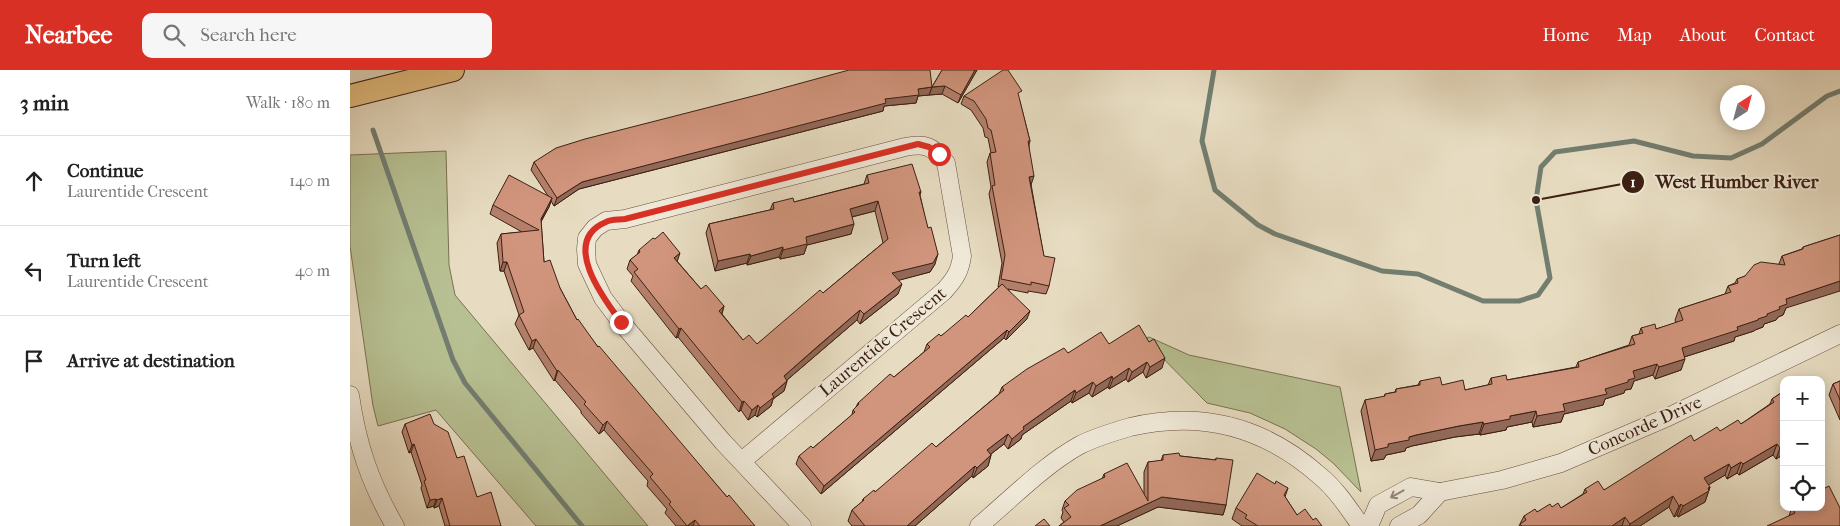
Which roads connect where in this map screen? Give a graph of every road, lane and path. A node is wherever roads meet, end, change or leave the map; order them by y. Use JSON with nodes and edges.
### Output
{"nodes":[{"id":1,"x":453,"y":70,"type":"edge"},
{"id":2,"x":350,"y":96,"type":"edge"},
{"id":3,"x":1840,"y":334,"type":"edge"},
{"id":4,"x":350,"y":395,"type":"edge"},
{"id":5,"x":742,"y":461,"type":"junction"},
{"id":6,"x":1440,"y":492,"type":"junction"},
{"id":7,"x":395,"y":526,"type":"edge"},
{"id":8,"x":802,"y":526,"type":"edge"},
{"id":9,"x":979,"y":526,"type":"edge"},
{"id":10,"x":1362,"y":526,"type":"edge"},
{"id":11,"x":1369,"y":526,"type":"edge"},
{"id":12,"x":1400,"y":526,"type":"edge"}],
"edges":[{"from":1,"to":2,"type":"main road"},
{"from":3,"to":6,"type":"street","name":"Concorde Drive"},
{"from":4,"to":7,"type":"street"},
{"from":5,"to":5,"type":"street","name":"Laurentide Crescent"},
{"from":5,"to":8,"type":"street","name":"Laurentide Crescent"},
{"from":6,"to":11,"type":"street","name":"Concorde Drive","one_way":true},
{"from":6,"to":12,"type":"street"},
{"from":9,"to":10,"type":"street"}]}
